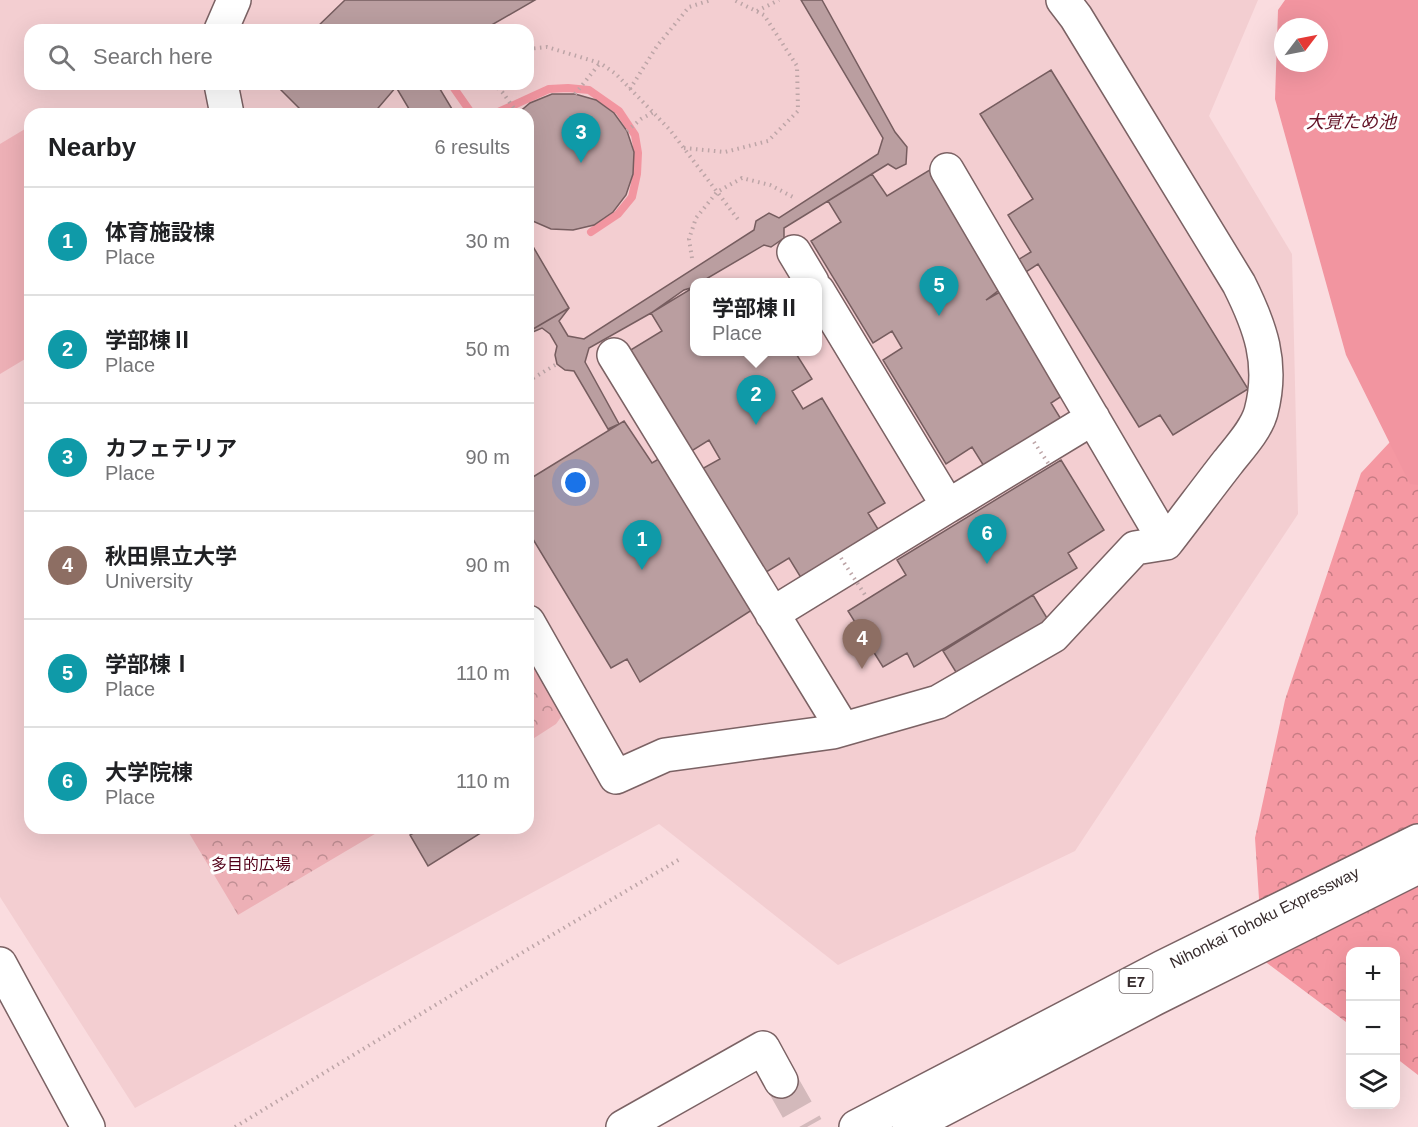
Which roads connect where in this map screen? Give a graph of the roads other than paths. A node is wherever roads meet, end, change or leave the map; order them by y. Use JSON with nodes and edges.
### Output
{"nodes":[{"id":1,"x":234,"y":0,"type":"edge"},
{"id":2,"x":1063,"y":0,"type":"edge"},
{"id":3,"x":224,"y":24,"type":"edge"},
{"id":4,"x":222,"y":90,"type":"edge"},
{"id":5,"x":226,"y":108,"type":"edge"},
{"id":6,"x":947,"y":170,"type":"dead end"},
{"id":7,"x":794,"y":252,"type":"dead end"},
{"id":8,"x":810,"y":278,"type":"edge"},
{"id":9,"x":822,"y":298,"type":"edge"},
{"id":10,"x":614,"y":355,"type":"dead end"},
{"id":11,"x":1093,"y":418,"type":"junction"},
{"id":12,"x":948,"y":506,"type":"junction"},
{"id":13,"x":1166,"y":543,"type":"junction"},
{"id":14,"x":772,"y":614,"type":"junction"},
{"id":15,"x":534,"y":631,"type":"edge"},
{"id":16,"x":843,"y":729,"type":"junction"},
{"id":17,"x":1418,"y":841,"type":"edge"},
{"id":18,"x":1418,"y":867,"type":"edge"},
{"id":19,"x":0,"y":964,"type":"edge"},
{"id":20,"x":781,"y":1081,"type":"tunnel mouth"},
{"id":21,"x":88,"y":1127,"type":"edge"},
{"id":22,"x":623,"y":1127,"type":"edge"},
{"id":23,"x":856,"y":1127,"type":"edge"},
{"id":24,"x":909,"y":1127,"type":"edge"}],
"edges":[{"from":1,"to":3,"type":"main road"},
{"from":2,"to":13,"type":"main road"},
{"from":4,"to":5,"type":"main road"},
{"from":6,"to":11,"type":"main road"},
{"from":7,"to":8,"type":"main road"},
{"from":9,"to":12,"type":"main road"},
{"from":10,"to":14,"type":"main road"},
{"from":11,"to":12,"type":"main road"},
{"from":11,"to":13,"type":"main road"},
{"from":12,"to":14,"type":"main road"},
{"from":13,"to":16,"type":"main road"},
{"from":14,"to":16,"type":"main road"},
{"from":15,"to":16,"type":"main road"},
{"from":17,"to":23,"type":"main road","name":"Nihonkai Tohoku Expressway","number":"E7"},
{"from":18,"to":24,"type":"main road","name":"Nihonkai Tohoku Expressway","number":"E7"},
{"from":19,"to":21,"type":"main road"},
{"from":20,"to":22,"type":"main road"}]}
